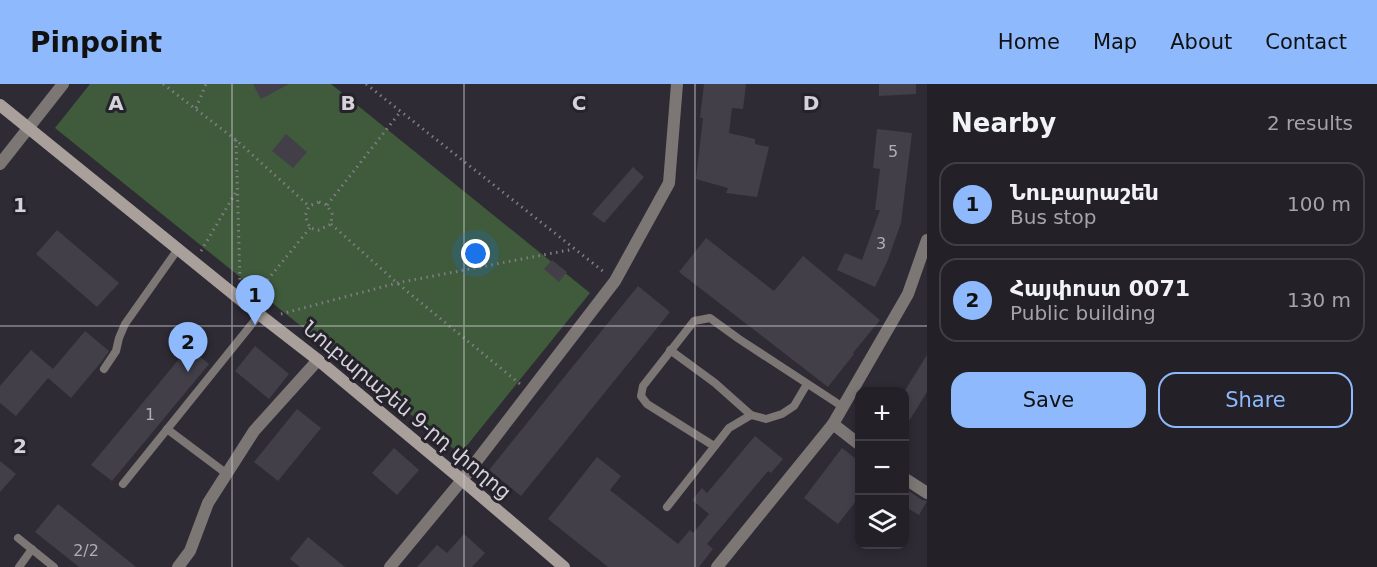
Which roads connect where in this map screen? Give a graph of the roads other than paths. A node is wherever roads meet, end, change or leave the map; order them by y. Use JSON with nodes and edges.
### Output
{"nodes":[{"id":1,"x":63,"y":84,"type":"edge"},
{"id":2,"x":677,"y":84,"type":"edge"},
{"id":3,"x":0,"y":105,"type":"edge"},
{"id":4,"x":28,"y":129,"type":"junction"},
{"id":5,"x":0,"y":164,"type":"edge"},
{"id":6,"x":927,"y":240,"type":"edge"},
{"id":7,"x":178,"y":249,"type":"junction"},
{"id":8,"x":260,"y":314,"type":"junction"},
{"id":9,"x":670,"y":350,"type":"junction"},
{"id":10,"x":318,"y":360,"type":"junction"},
{"id":11,"x":104,"y":369,"type":"dead end"},
{"id":12,"x":807,"y":384,"type":"junction"},
{"id":13,"x":843,"y":407,"type":"junction"},
{"id":14,"x":751,"y":415,"type":"junction"},
{"id":15,"x":832,"y":424,"type":"junction"},
{"id":16,"x":167,"y":429,"type":"junction"},
{"id":17,"x":855,"y":441,"type":"edge"},
{"id":18,"x":714,"y":446,"type":"junction"},
{"id":19,"x":226,"y":474,"type":"junction"},
{"id":20,"x":462,"y":480,"type":"junction"},
{"id":21,"x":909,"y":481,"type":"edge"},
{"id":22,"x":123,"y":484,"type":"dead end"},
{"id":23,"x":927,"y":493,"type":"edge"},
{"id":24,"x":667,"y":507,"type":"dead end"},
{"id":25,"x":18,"y":538,"type":"dead end"},
{"id":26,"x":32,"y":549,"type":"junction"},
{"id":27,"x":19,"y":567,"type":"edge"},
{"id":28,"x":54,"y":567,"type":"edge"},
{"id":29,"x":178,"y":567,"type":"edge"},
{"id":30,"x":390,"y":567,"type":"edge"},
{"id":31,"x":564,"y":567,"type":"edge"},
{"id":32,"x":717,"y":567,"type":"edge"}],
"edges":[{"from":1,"to":4,"type":"street"},
{"from":2,"to":20,"type":"street"},
{"from":3,"to":4,"type":"main road","name":"Նուբարաշեն 9-րդ փողոց"},
{"from":4,"to":5,"type":"street"},
{"from":4,"to":7,"type":"main road","name":"Նուբարաշեն 9-րդ փողոց"},
{"from":6,"to":13,"type":"street"},
{"from":7,"to":8,"type":"main road","name":"Նուբարաշեն 9-րդ փողոց"},
{"from":7,"to":11,"type":"lane"},
{"from":8,"to":10,"type":"main road","name":"Նուբարաշեն 9-րդ փողոց"},
{"from":8,"to":16,"type":"lane"},
{"from":9,"to":12,"type":"lane"},
{"from":9,"to":14,"type":"lane"},
{"from":9,"to":18,"type":"lane"},
{"from":10,"to":19,"type":"street"},
{"from":10,"to":20,"type":"main road","name":"Նուբարաշեն 9-րդ փողոց"},
{"from":12,"to":13,"type":"lane"},
{"from":12,"to":14,"type":"lane"},
{"from":13,"to":15,"type":"street"},
{"from":14,"to":18,"type":"lane"},
{"from":15,"to":17,"type":"street"},
{"from":15,"to":32,"type":"street"},
{"from":16,"to":19,"type":"lane"},
{"from":16,"to":22,"type":"lane"},
{"from":18,"to":24,"type":"lane"},
{"from":19,"to":29,"type":"street"},
{"from":20,"to":30,"type":"street"},
{"from":20,"to":31,"type":"main road","name":"Նուբարաշեն 9-րդ փողոց"},
{"from":21,"to":23,"type":"street"},
{"from":25,"to":26,"type":"lane"},
{"from":26,"to":27,"type":"lane"},
{"from":26,"to":28,"type":"lane"}]}
